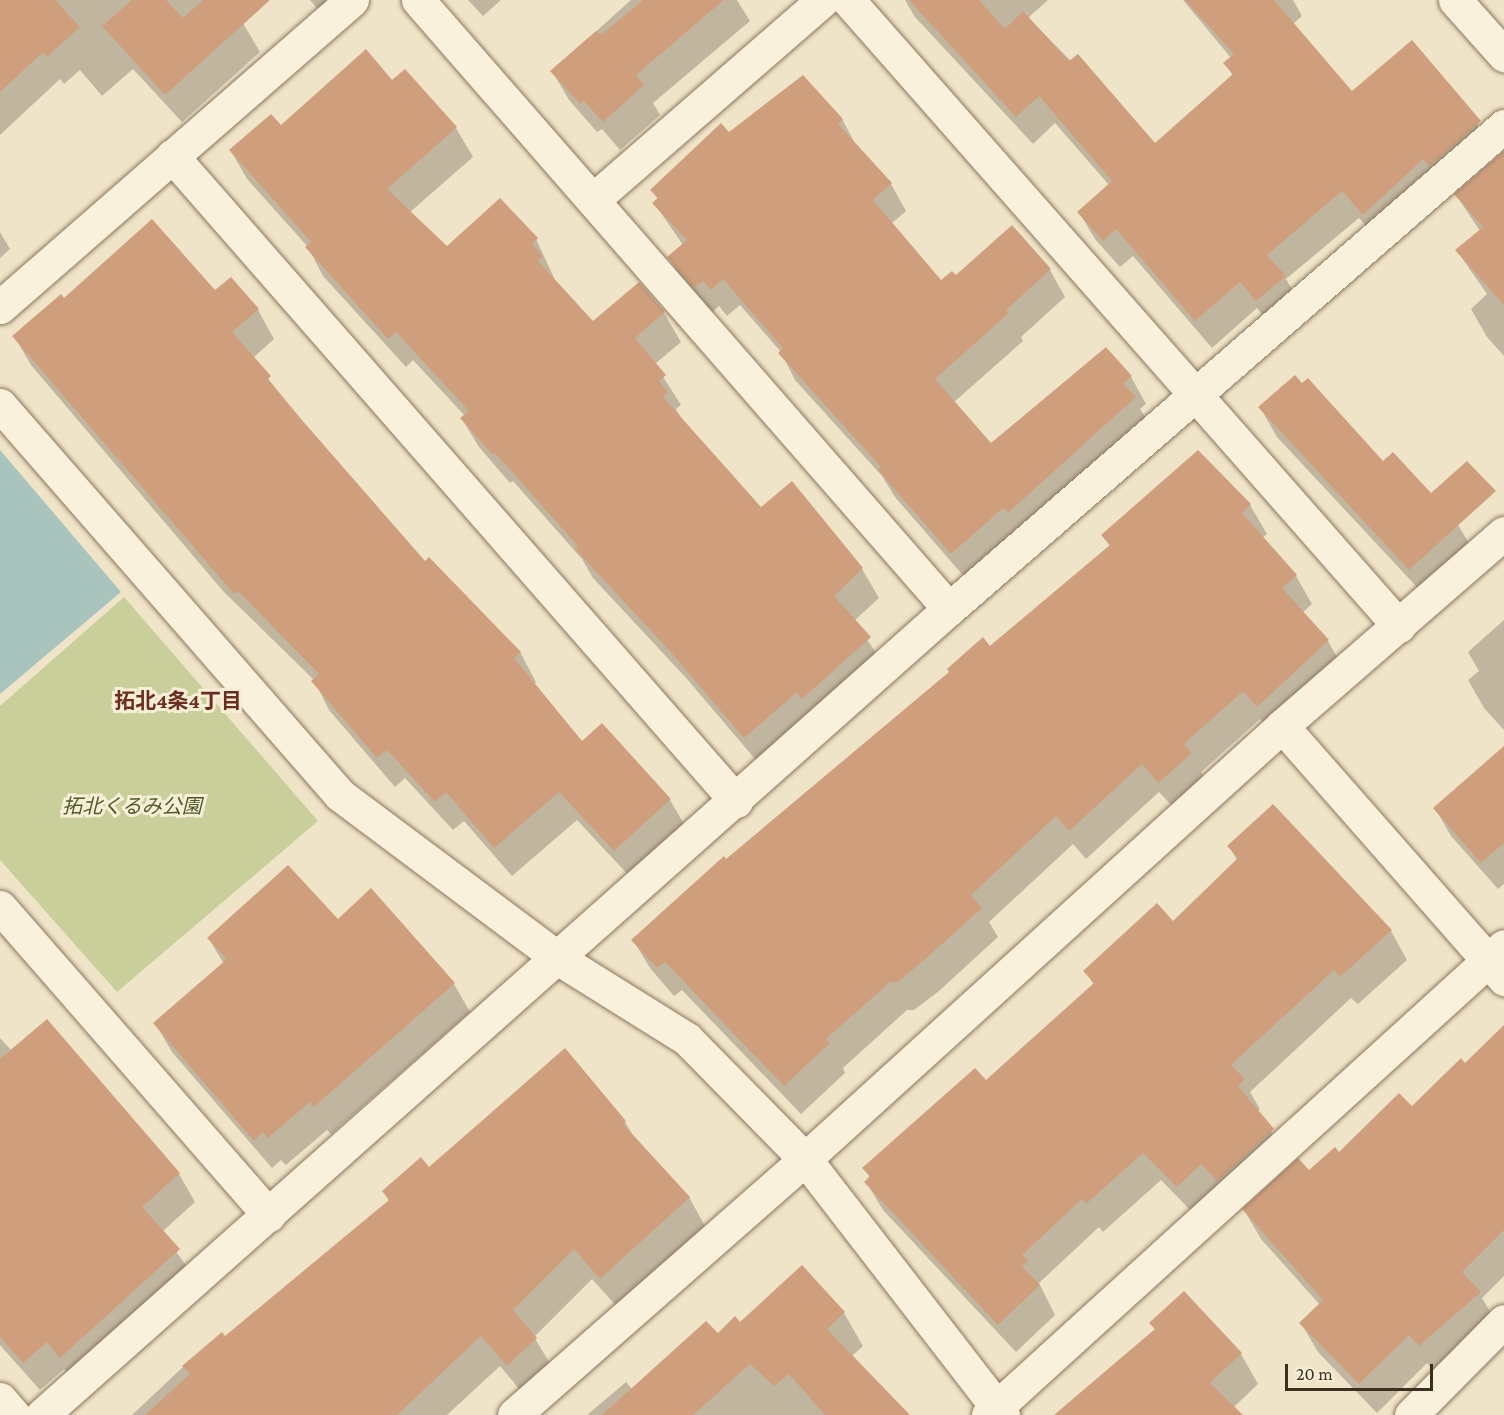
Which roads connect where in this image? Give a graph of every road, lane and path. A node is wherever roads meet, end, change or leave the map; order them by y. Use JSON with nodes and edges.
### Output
{"nodes":[{"id":1,"x":352,"y":0,"type":"edge"},
{"id":2,"x":418,"y":0,"type":"edge"},
{"id":3,"x":823,"y":0,"type":"edge"},
{"id":4,"x":848,"y":0,"type":"edge"},
{"id":5,"x":1455,"y":0,"type":"edge"},
{"id":6,"x":1504,"y":55,"type":"edge"},
{"id":7,"x":1504,"y":126,"type":"edge"},
{"id":8,"x":172,"y":156,"type":"junction"},
{"id":9,"x":594,"y":199,"type":"junction"},
{"id":10,"x":0,"y":307,"type":"edge"},
{"id":11,"x":1197,"y":395,"type":"junction"},
{"id":12,"x":0,"y":405,"type":"edge"},
{"id":13,"x":1504,"y":533,"type":"edge"},
{"id":14,"x":949,"y":609,"type":"junction"},
{"id":15,"x":1399,"y":626,"type":"junction"},
{"id":16,"x":1282,"y":726,"type":"junction"},
{"id":17,"x":736,"y":801,"type":"junction"},
{"id":18,"x":0,"y":907,"type":"edge"},
{"id":19,"x":559,"y":959,"type":"junction"},
{"id":20,"x":1499,"y":962,"type":"edge"},
{"id":21,"x":805,"y":1159,"type":"junction"},
{"id":22,"x":269,"y":1215,"type":"junction"},
{"id":23,"x":1504,"y":1321,"type":"edge"},
{"id":24,"x":0,"y":1399,"type":"edge"},
{"id":25,"x":996,"y":1412,"type":"edge"},
{"id":26,"x":14,"y":1415,"type":"edge"},
{"id":27,"x":42,"y":1415,"type":"edge"},
{"id":28,"x":514,"y":1415,"type":"edge"},
{"id":29,"x":1411,"y":1415,"type":"edge"}],
"edges":[{"from":1,"to":8,"type":"street"},
{"from":2,"to":9,"type":"street"},
{"from":3,"to":9,"type":"street"},
{"from":4,"to":11,"type":"street"},
{"from":5,"to":6,"type":"street"},
{"from":7,"to":11,"type":"street"},
{"from":8,"to":10,"type":"street"},
{"from":8,"to":17,"type":"street"},
{"from":9,"to":14,"type":"street"},
{"from":11,"to":14,"type":"street"},
{"from":11,"to":15,"type":"street"},
{"from":12,"to":19,"type":"street"},
{"from":13,"to":15,"type":"street"},
{"from":14,"to":17,"type":"street"},
{"from":15,"to":16,"type":"street"},
{"from":16,"to":20,"type":"street"},
{"from":16,"to":21,"type":"street"},
{"from":17,"to":19,"type":"street"},
{"from":18,"to":22,"type":"street"},
{"from":19,"to":21,"type":"street"},
{"from":19,"to":22,"type":"street"},
{"from":20,"to":25,"type":"street"},
{"from":21,"to":25,"type":"street"},
{"from":21,"to":28,"type":"street"},
{"from":22,"to":27,"type":"street"},
{"from":23,"to":29,"type":"street"},
{"from":24,"to":26,"type":"street"}]}
